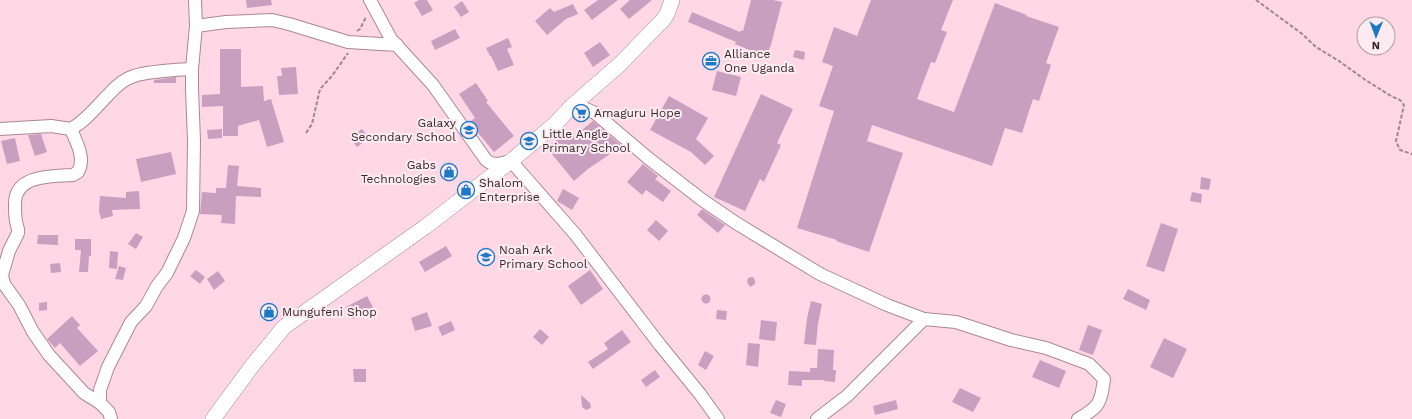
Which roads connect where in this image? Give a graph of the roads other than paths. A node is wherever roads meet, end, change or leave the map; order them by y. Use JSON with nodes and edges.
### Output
{"nodes":[{"id":1,"x":195,"y":0,"type":"edge"},
{"id":2,"x":672,"y":0,"type":"edge"},
{"id":3,"x":371,"y":3,"type":"edge"},
{"id":4,"x":196,"y":26,"type":"junction"},
{"id":5,"x":397,"y":45,"type":"junction"},
{"id":6,"x":192,"y":69,"type":"junction"},
{"id":7,"x":572,"y":106,"type":"junction"},
{"id":8,"x":0,"y":129,"type":"edge"},
{"id":9,"x":71,"y":129,"type":"junction"},
{"id":10,"x":511,"y":161,"type":"junction"},
{"id":11,"x":924,"y":319,"type":"junction"},
{"id":12,"x":100,"y":403,"type":"junction"},
{"id":13,"x":111,"y":419,"type":"edge"},
{"id":14,"x":213,"y":419,"type":"edge"},
{"id":15,"x":718,"y":419,"type":"edge"},
{"id":16,"x":817,"y":419,"type":"edge"},
{"id":17,"x":1078,"y":419,"type":"edge"}],
"edges":[{"from":1,"to":4,"type":"street"},
{"from":2,"to":7,"type":"street"},
{"from":3,"to":5,"type":"street"},
{"from":4,"to":5,"type":"street"},
{"from":4,"to":6,"type":"street"},
{"from":5,"to":10,"type":"street"},
{"from":6,"to":9,"type":"street"},
{"from":6,"to":12,"type":"street"},
{"from":7,"to":10,"type":"street"},
{"from":7,"to":11,"type":"street"},
{"from":8,"to":9,"type":"street"},
{"from":9,"to":12,"type":"street"},
{"from":10,"to":14,"type":"street"},
{"from":10,"to":15,"type":"street"},
{"from":11,"to":16,"type":"street"},
{"from":11,"to":17,"type":"street"},
{"from":12,"to":13,"type":"street"}]}
